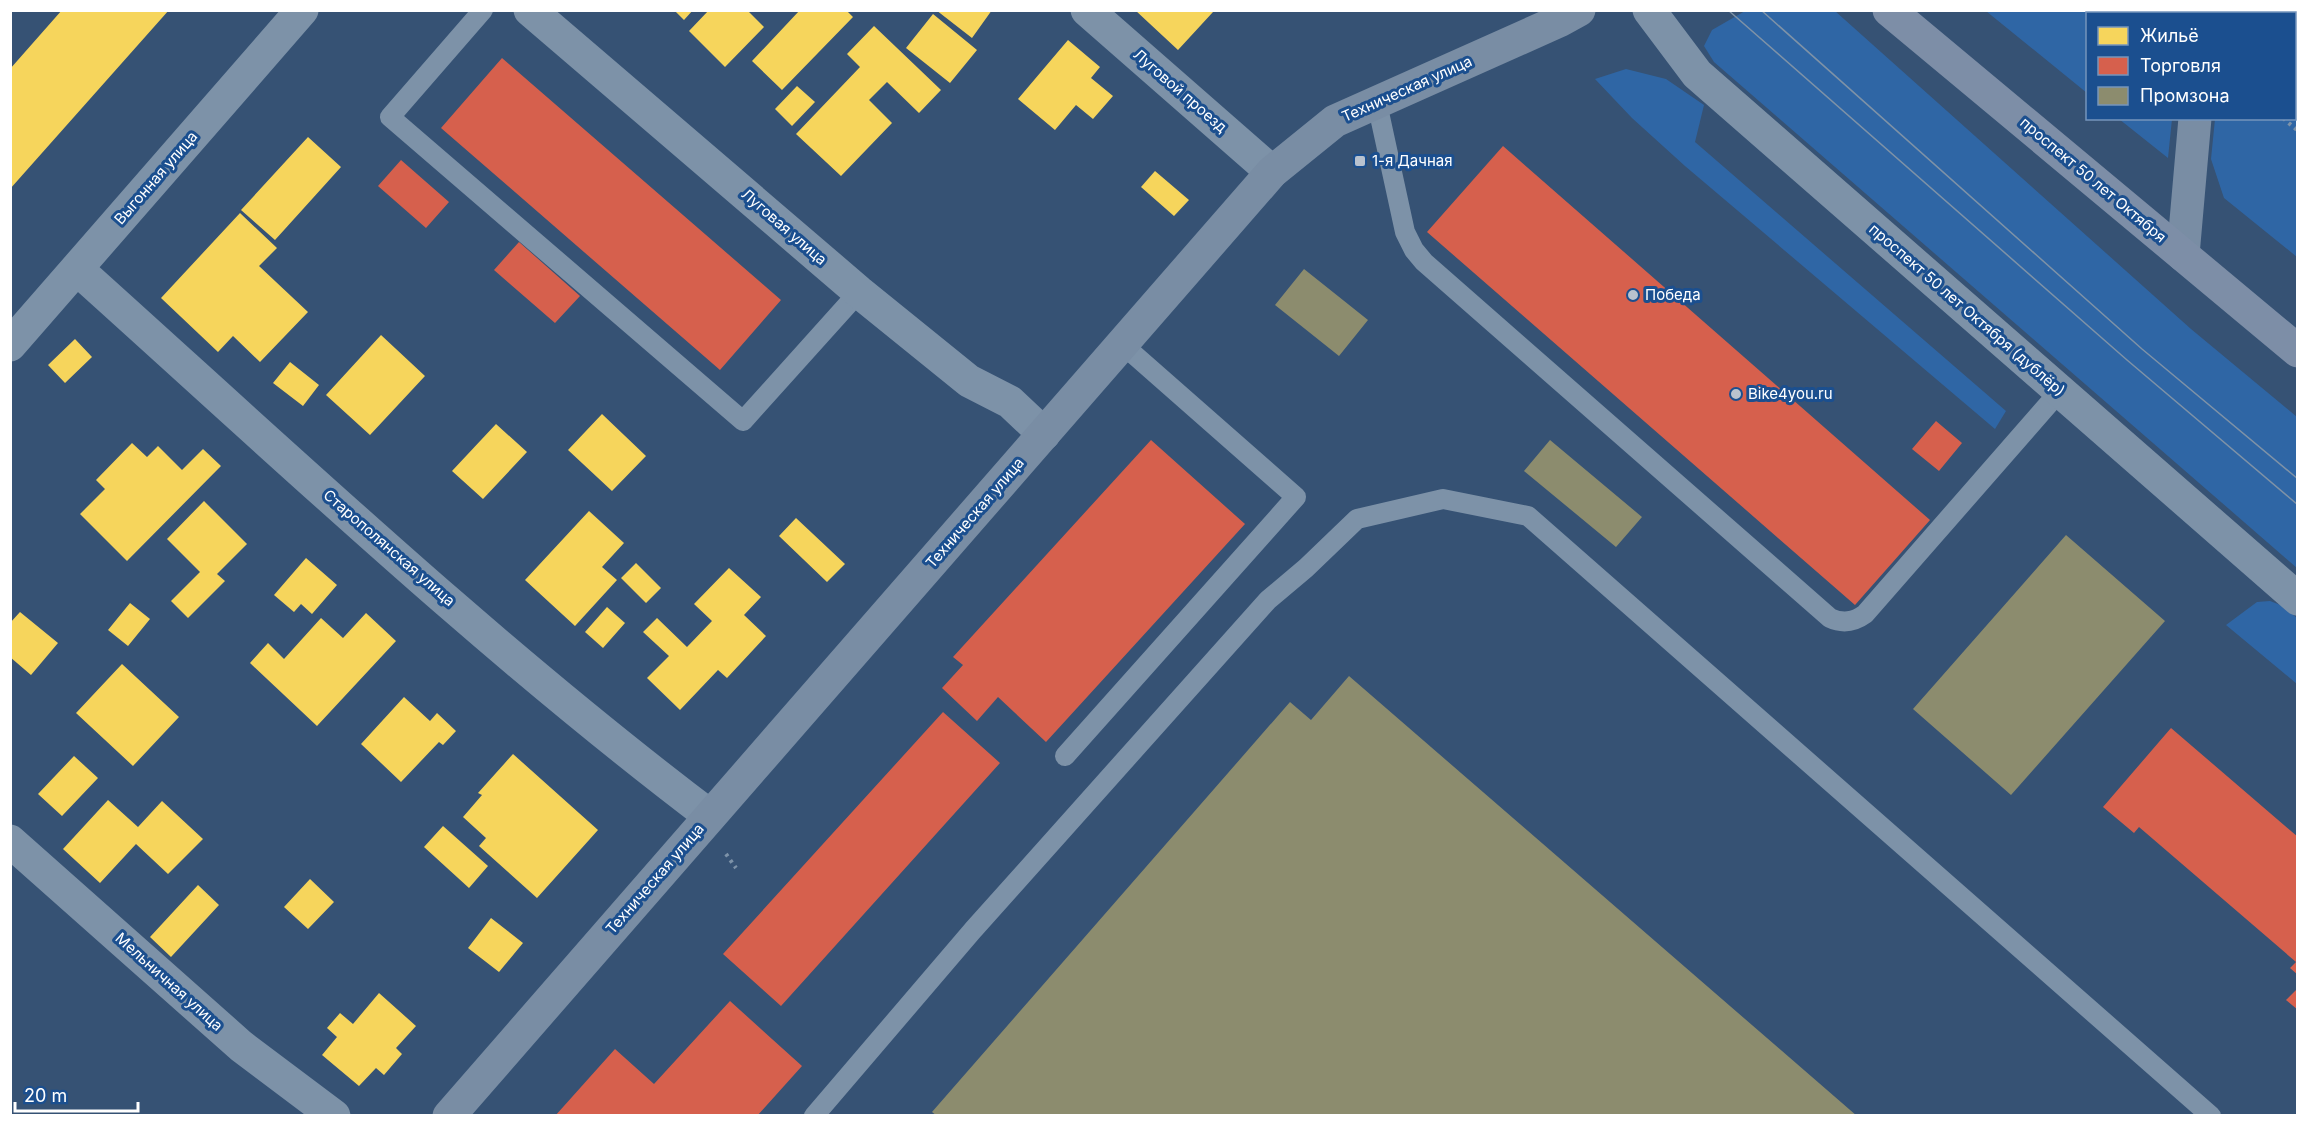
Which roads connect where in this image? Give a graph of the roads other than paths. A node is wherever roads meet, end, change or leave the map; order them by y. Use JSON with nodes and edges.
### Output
{"nodes":[{"id":1,"x":302,"y":10,"type":"edge"},
{"id":2,"x":483,"y":10,"type":"edge"},
{"id":3,"x":530,"y":10,"type":"edge"},
{"id":4,"x":1087,"y":10,"type":"edge"},
{"id":5,"x":1579,"y":10,"type":"edge"},
{"id":6,"x":1649,"y":10,"type":"edge"},
{"id":7,"x":1889,"y":10,"type":"edge"},
{"id":8,"x":1377,"y":103,"type":"junction"},
{"id":9,"x":2195,"y":120,"type":"edge"},
{"id":10,"x":1272,"y":172,"type":"junction"},
{"id":11,"x":2183,"y":255,"type":"junction"},
{"id":12,"x":77,"y":269,"type":"junction"},
{"id":13,"x":859,"y":292,"type":"junction"},
{"id":14,"x":1122,"y":344,"type":"junction"},
{"id":15,"x":10,"y":345,"type":"edge"},
{"id":16,"x":2298,"y":351,"type":"edge"},
{"id":17,"x":2061,"y":391,"type":"junction"},
{"id":18,"x":1044,"y":435,"type":"junction"},
{"id":19,"x":2298,"y":599,"type":"edge"},
{"id":20,"x":1065,"y":756,"type":"dead end"},
{"id":21,"x":710,"y":816,"type":"junction"},
{"id":22,"x":10,"y":841,"type":"edge"},
{"id":23,"x":814,"y":1115,"type":"edge"},
{"id":24,"x":334,"y":1116,"type":"edge"},
{"id":25,"x":448,"y":1116,"type":"edge"},
{"id":26,"x":2211,"y":1116,"type":"edge"}],
"edges":[{"from":1,"to":12,"type":"street","name":"Выгонная улица"},
{"from":2,"to":13,"type":"lane"},
{"from":3,"to":13,"type":"street","name":"Луговая улица"},
{"from":4,"to":10,"type":"street","name":"Луговой проезд"},
{"from":5,"to":8,"type":"main road","name":"Техническая улица"},
{"from":6,"to":17,"type":"street","name":"проспект 50 лет Октября (дублёр)"},
{"from":7,"to":11,"type":"main road","name":"проспект 50 лет Октября"},
{"from":8,"to":10,"type":"main road","name":"Техническая улица"},
{"from":8,"to":17,"type":"lane"},
{"from":9,"to":11,"type":"main road"},
{"from":10,"to":14,"type":"main road","name":"Техническая улица"},
{"from":11,"to":16,"type":"main road","name":"проспект 50 лет Октября"},
{"from":12,"to":15,"type":"street","name":"Выгонная улица"},
{"from":12,"to":21,"type":"street","name":"Старополянская улица"},
{"from":13,"to":18,"type":"street","name":"Луговая улица"},
{"from":14,"to":18,"type":"main road","name":"Техническая улица"},
{"from":14,"to":20,"type":"lane"},
{"from":17,"to":19,"type":"street","name":"проспект 50 лет Октября (дублёр)"},
{"from":18,"to":21,"type":"main road","name":"Техническая улица"},
{"from":21,"to":25,"type":"main road","name":"Техническая улица"},
{"from":22,"to":24,"type":"street","name":"Мельничная улица"},
{"from":23,"to":26,"type":"lane"}]}
